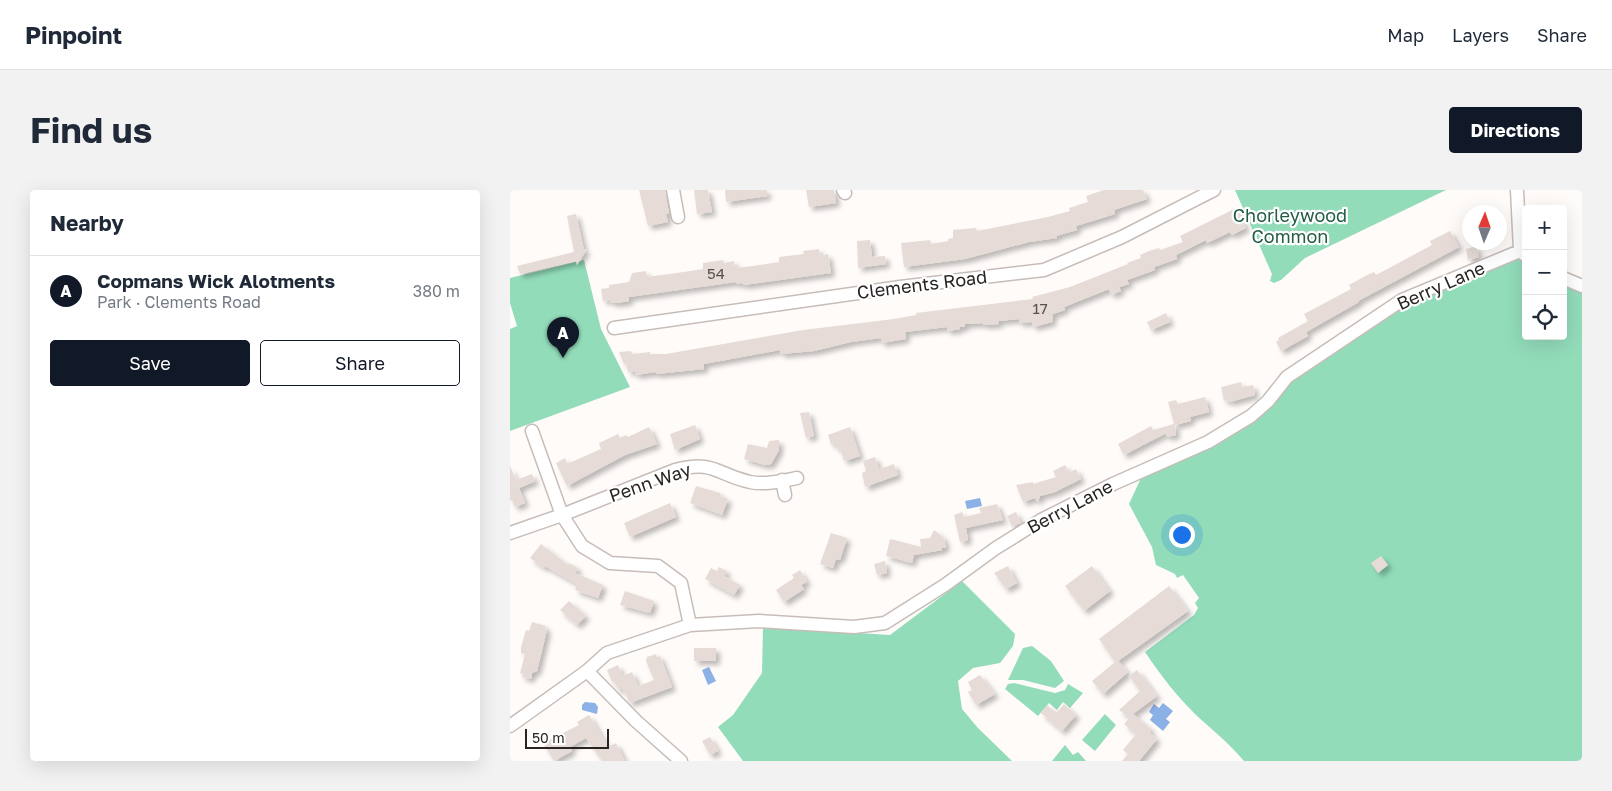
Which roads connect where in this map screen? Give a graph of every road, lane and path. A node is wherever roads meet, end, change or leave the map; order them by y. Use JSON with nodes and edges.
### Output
{"nodes":[{"id":1,"x":674,"y":190,"type":"edge"},
{"id":2,"x":1214,"y":190,"type":"edge"},
{"id":3,"x":1517,"y":190,"type":"edge"},
{"id":4,"x":678,"y":217,"type":"dead end"},
{"id":5,"x":1523,"y":250,"type":"edge"},
{"id":6,"x":1522,"y":253,"type":"edge"},
{"id":7,"x":1567,"y":280,"type":"edge"},
{"id":8,"x":1582,"y":286,"type":"edge"},
{"id":9,"x":614,"y":328,"type":"dead end"},
{"id":10,"x":532,"y":431,"type":"dead end"},
{"id":11,"x":797,"y":478,"type":"dead end"},
{"id":12,"x":782,"y":480,"type":"junction"},
{"id":13,"x":784,"y":495,"type":"dead end"},
{"id":14,"x":562,"y":516,"type":"junction"},
{"id":15,"x":510,"y":533,"type":"edge"},
{"id":16,"x":690,"y":626,"type":"junction"},
{"id":17,"x":587,"y":671,"type":"junction"},
{"id":18,"x":510,"y":726,"type":"edge"},
{"id":19,"x":681,"y":761,"type":"edge"}],
"edges":[{"from":1,"to":4,"type":"street"},
{"from":2,"to":9,"type":"street","name":"Clements Road"},
{"from":3,"to":5,"type":"street"},
{"from":6,"to":16,"type":"street","name":"Berry Lane"},
{"from":7,"to":8,"type":"street"},
{"from":10,"to":14,"type":"street"},
{"from":11,"to":12,"type":"street","name":"Penn Way"},
{"from":12,"to":13,"type":"street"},
{"from":12,"to":14,"type":"street","name":"Penn Way"},
{"from":14,"to":15,"type":"street","name":"Penn Way"},
{"from":14,"to":16,"type":"street"},
{"from":16,"to":17,"type":"street","name":"Berry Lane"},
{"from":17,"to":18,"type":"street","name":"Berry Lane"},
{"from":17,"to":19,"type":"street"}]}
